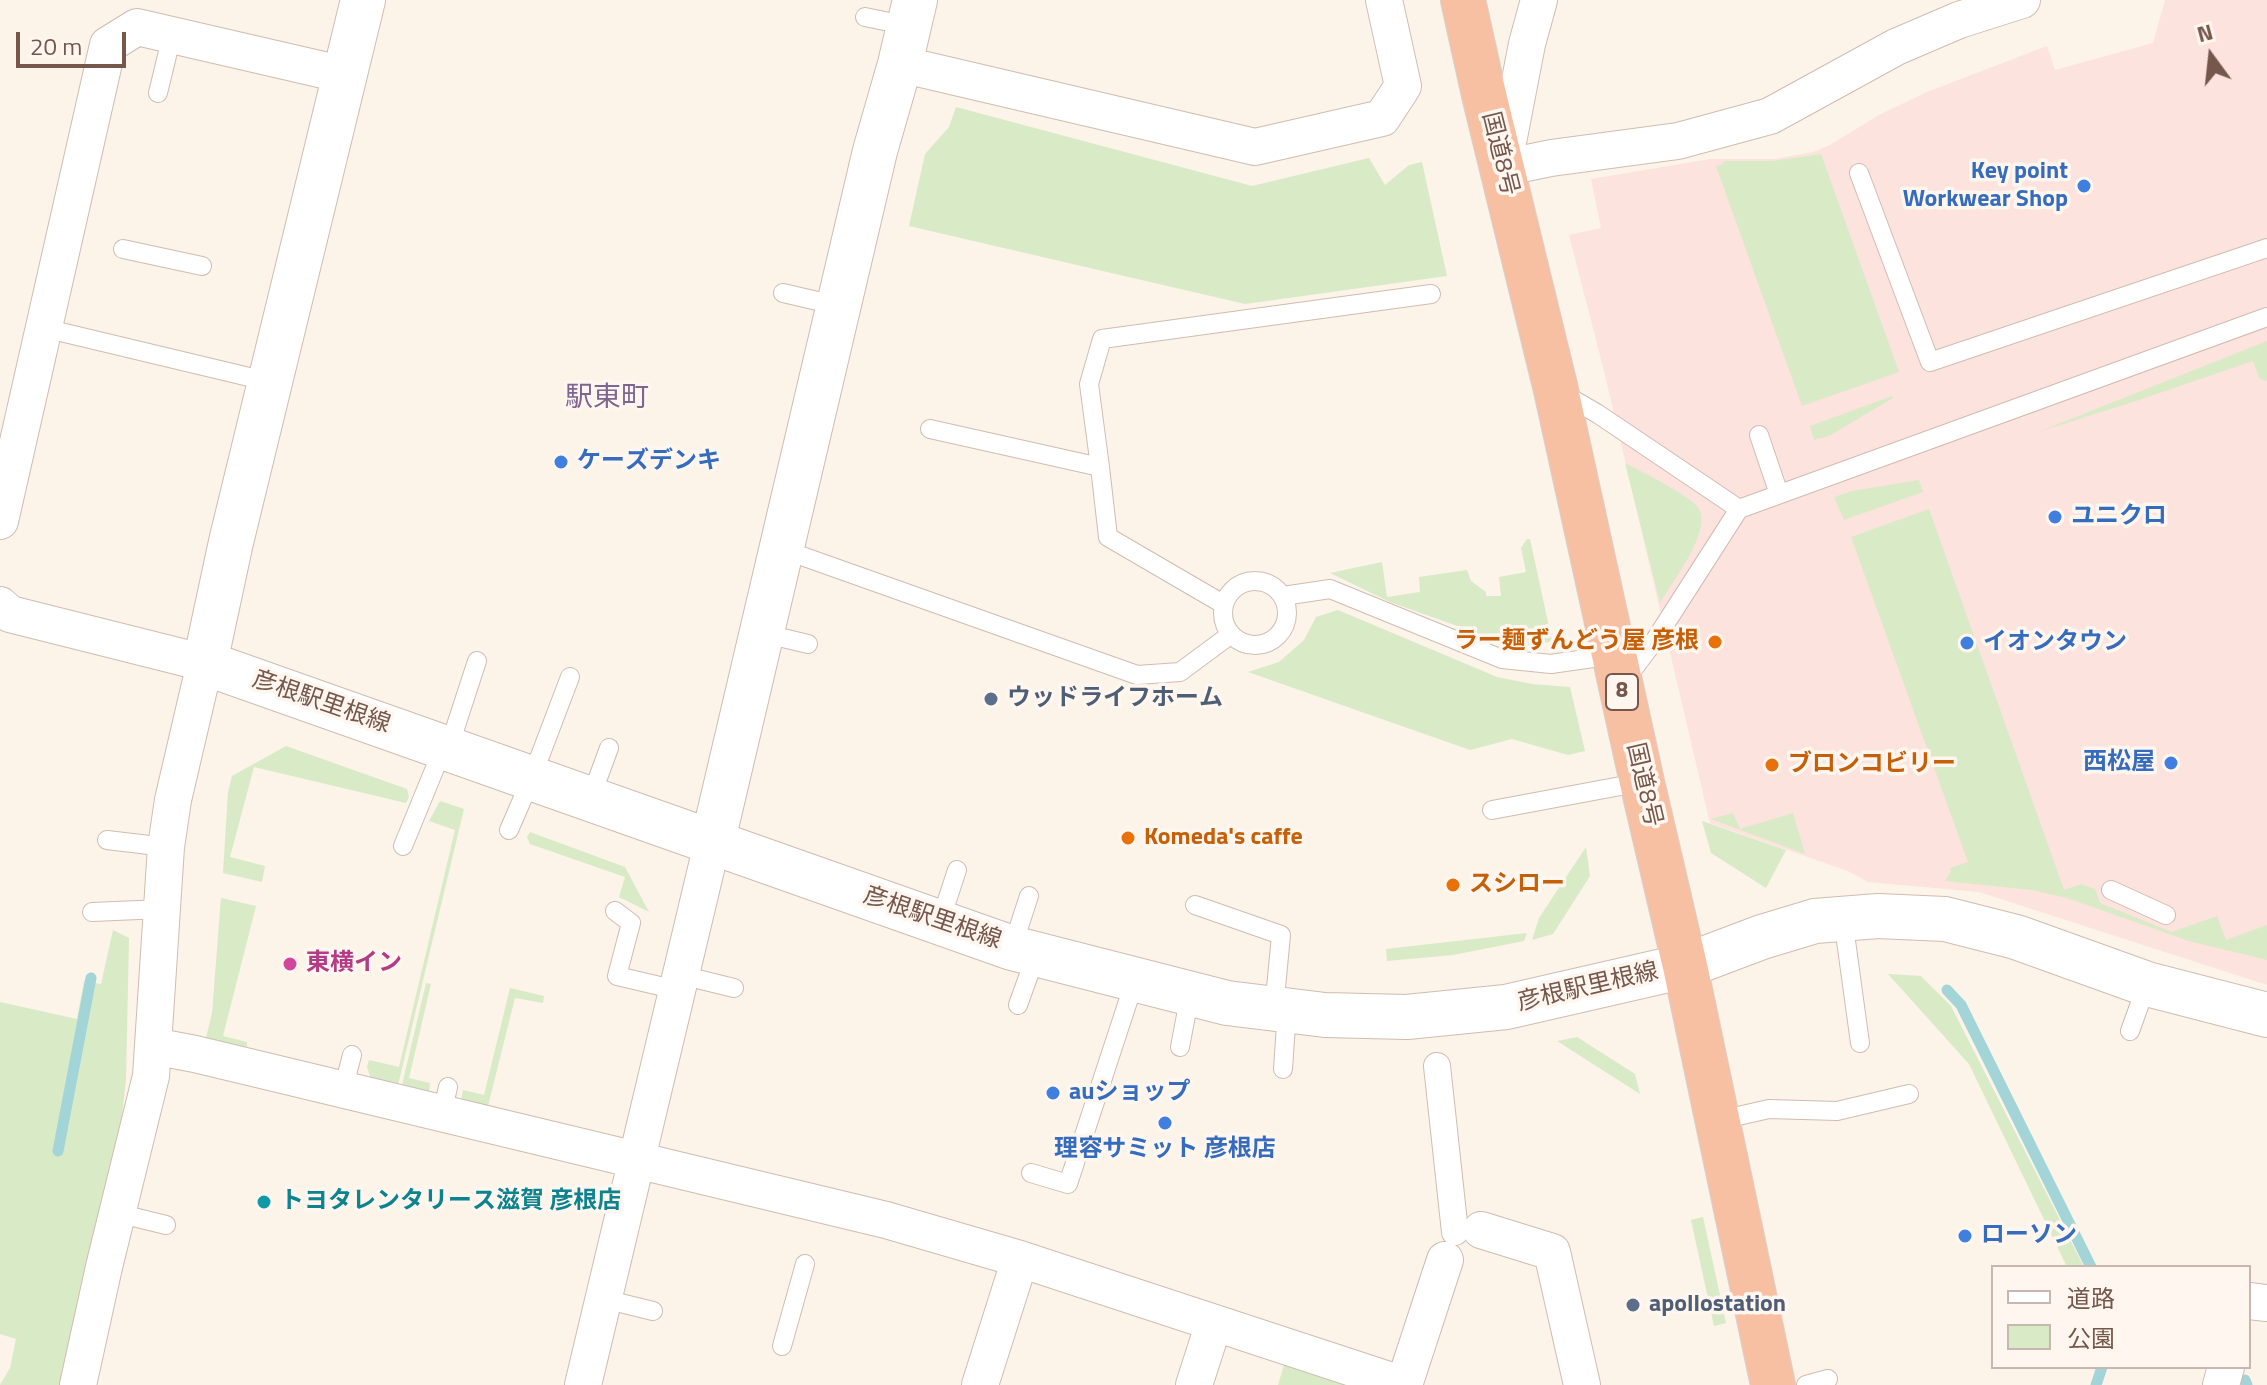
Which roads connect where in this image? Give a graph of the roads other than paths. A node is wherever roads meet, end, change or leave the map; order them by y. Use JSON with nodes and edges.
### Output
{"nodes":[{"id":1,"x":363,"y":0,"type":"edge"},
{"id":2,"x":1384,"y":0,"type":"edge"},
{"id":3,"x":1463,"y":0,"type":"edge"},
{"id":4,"x":1539,"y":0,"type":"edge"},
{"id":5,"x":2022,"y":0,"type":"edge"},
{"id":6,"x":865,"y":17,"type":"dead end"},
{"id":7,"x":908,"y":30,"type":"edge"},
{"id":8,"x":172,"y":35,"type":"junction"},
{"id":9,"x":345,"y":75,"type":"junction"},
{"id":10,"x":158,"y":93,"type":"dead end"},
{"id":11,"x":1503,"y":168,"type":"junction"},
{"id":12,"x":1859,"y":173,"type":"dead end"},
{"id":13,"x":2267,"y":248,"type":"edge"},
{"id":14,"x":123,"y":249,"type":"dead end"},
{"id":15,"x":202,"y":266,"type":"dead end"},
{"id":16,"x":783,"y":293,"type":"dead end"},
{"id":17,"x":1431,"y":294,"type":"dead end"},
{"id":18,"x":839,"y":306,"type":"junction"},
{"id":19,"x":2267,"y":317,"type":"edge"},
{"id":20,"x":44,"y":328,"type":"junction"},
{"id":21,"x":270,"y":382,"type":"junction"},
{"id":22,"x":1556,"y":390,"type":"junction"},
{"id":23,"x":930,"y":429,"type":"dead end"},
{"id":24,"x":1759,"y":435,"type":"dead end"},
{"id":25,"x":1100,"y":467,"type":"junction"},
{"id":26,"x":1779,"y":494,"type":"junction"},
{"id":27,"x":1739,"y":509,"type":"junction"},
{"id":28,"x":0,"y":521,"type":"edge"},
{"id":29,"x":782,"y":549,"type":"junction"},
{"id":30,"x":1283,"y":596,"type":"junction"},
{"id":31,"x":1223,"y":604,"type":"junction"},
{"id":32,"x":0,"y":605,"type":"edge"},
{"id":33,"x":762,"y":633,"type":"junction"},
{"id":34,"x":1230,"y":635,"type":"junction"},
{"id":35,"x":808,"y":644,"type":"dead end"},
{"id":36,"x":477,"y":661,"type":"dead end"},
{"id":37,"x":205,"y":663,"type":"junction"},
{"id":38,"x":1617,"y":670,"type":"junction"},
{"id":39,"x":570,"y":677,"type":"dead end"},
{"id":40,"x":446,"y":746,"type":"junction"},
{"id":41,"x":609,"y":748,"type":"dead end"},
{"id":42,"x":532,"y":777,"type":"junction"},
{"id":43,"x":1642,"y":782,"type":"junction"},
{"id":44,"x":591,"y":797,"type":"junction"},
{"id":45,"x":1492,"y":810,"type":"dead end"},
{"id":46,"x":509,"y":830,"type":"dead end"},
{"id":47,"x":107,"y":840,"type":"dead end"},
{"id":48,"x":713,"y":840,"type":"junction"},
{"id":49,"x":403,"y":846,"type":"dead end"},
{"id":50,"x":166,"y":847,"type":"junction"},
{"id":51,"x":957,"y":870,"type":"dead end"},
{"id":52,"x":2111,"y":890,"type":"dead end"},
{"id":53,"x":1029,"y":896,"type":"dead end"},
{"id":54,"x":1195,"y":905,"type":"dead end"},
{"id":55,"x":162,"y":909,"type":"junction"},
{"id":56,"x":615,"y":911,"type":"dead end"},
{"id":57,"x":92,"y":912,"type":"dead end"},
{"id":58,"x":2166,"y":915,"type":"dead end"},
{"id":59,"x":1843,"y":919,"type":"junction"},
{"id":60,"x":940,"y":922,"type":"junction"},
{"id":61,"x":1024,"y":951,"type":"junction"},
{"id":62,"x":1685,"y":966,"type":"junction"},
{"id":63,"x":1135,"y":980,"type":"junction"},
{"id":64,"x":679,"y":982,"type":"junction"},
{"id":65,"x":2147,"y":984,"type":"junction"},
{"id":66,"x":734,"y":988,"type":"dead end"},
{"id":67,"x":1190,"y":994,"type":"junction"},
{"id":68,"x":1018,"y":1005,"type":"dead end"},
{"id":69,"x":1281,"y":1010,"type":"junction"},
{"id":70,"x":2267,"y":1015,"type":"edge"},
{"id":71,"x":2130,"y":1031,"type":"dead end"},
{"id":72,"x":1860,"y":1043,"type":"dead end"},
{"id":73,"x":153,"y":1046,"type":"junction"},
{"id":74,"x":1180,"y":1047,"type":"dead end"},
{"id":75,"x":352,"y":1055,"type":"dead end"},
{"id":76,"x":1437,"y":1066,"type":"dead end"},
{"id":77,"x":1283,"y":1069,"type":"dead end"},
{"id":78,"x":343,"y":1090,"type":"junction"},
{"id":79,"x":1909,"y":1094,"type":"dead end"},
{"id":80,"x":1716,"y":1121,"type":"junction"},
{"id":81,"x":638,"y":1161,"type":"junction"},
{"id":82,"x":1031,"y":1173,"type":"dead end"},
{"id":83,"x":117,"y":1213,"type":"junction"},
{"id":84,"x":166,"y":1225,"type":"dead end"},
{"id":85,"x":1460,"y":1241,"type":"junction"},
{"id":86,"x":1010,"y":1250,"type":"junction"},
{"id":87,"x":805,"y":1264,"type":"dead end"},
{"id":88,"x":604,"y":1299,"type":"junction"},
{"id":89,"x":653,"y":1311,"type":"dead end"},
{"id":90,"x":1214,"y":1323,"type":"junction"},
{"id":91,"x":782,"y":1346,"type":"dead end"},
{"id":92,"x":1828,"y":1379,"type":"dead end"},
{"id":93,"x":984,"y":1384,"type":"edge"},
{"id":94,"x":78,"y":1385,"type":"edge"},
{"id":95,"x":583,"y":1385,"type":"edge"},
{"id":96,"x":1194,"y":1385,"type":"edge"},
{"id":97,"x":1404,"y":1385,"type":"edge"},
{"id":98,"x":1582,"y":1385,"type":"edge"},
{"id":99,"x":1773,"y":1385,"type":"edge"},
{"id":100,"x":1806,"y":1385,"type":"edge"}],
"edges":[{"from":1,"to":9,"type":"street"},
{"from":2,"to":7,"type":"street"},
{"from":3,"to":11,"type":"highway","name":"国道8号","number":"8"},
{"from":4,"to":11,"type":"street"},
{"from":5,"to":11,"type":"street"},
{"from":6,"to":7,"type":"lane"},
{"from":7,"to":18,"type":"street"},
{"from":8,"to":9,"type":"street"},
{"from":8,"to":10,"type":"lane"},
{"from":8,"to":20,"type":"street"},
{"from":9,"to":21,"type":"street"},
{"from":11,"to":22,"type":"highway","name":"国道8号","number":"8"},
{"from":12,"to":13,"type":"lane"},
{"from":14,"to":15,"type":"lane"},
{"from":16,"to":18,"type":"lane"},
{"from":17,"to":25,"type":"lane"},
{"from":18,"to":29,"type":"street"},
{"from":19,"to":26,"type":"lane"},
{"from":20,"to":21,"type":"lane"},
{"from":20,"to":28,"type":"street"},
{"from":21,"to":37,"type":"street"},
{"from":22,"to":27,"type":"lane"},
{"from":22,"to":38,"type":"highway","name":"国道8号","number":"8"},
{"from":23,"to":25,"type":"lane"},
{"from":24,"to":26,"type":"lane"},
{"from":25,"to":31,"type":"lane"},
{"from":26,"to":27,"type":"lane"},
{"from":27,"to":38,"type":"lane"},
{"from":29,"to":33,"type":"street"},
{"from":29,"to":34,"type":"lane"},
{"from":30,"to":31,"type":"lane"},
{"from":30,"to":34,"type":"lane"},
{"from":30,"to":38,"type":"lane"},
{"from":31,"to":34,"type":"lane"},
{"from":32,"to":37,"type":"street"},
{"from":33,"to":35,"type":"lane"},
{"from":33,"to":48,"type":"street"},
{"from":36,"to":40,"type":"lane"},
{"from":37,"to":40,"type":"street","name":"彦根駅里根線"},
{"from":37,"to":50,"type":"street"},
{"from":38,"to":43,"type":"highway","name":"国道8号","number":"8"},
{"from":39,"to":42,"type":"lane"},
{"from":40,"to":42,"type":"street","name":"彦根駅里根線"},
{"from":40,"to":49,"type":"lane"},
{"from":41,"to":44,"type":"lane"},
{"from":42,"to":44,"type":"street","name":"彦根駅里根線"},
{"from":42,"to":46,"type":"lane"},
{"from":43,"to":45,"type":"lane"},
{"from":43,"to":62,"type":"highway","name":"国道8号","number":"8"},
{"from":44,"to":48,"type":"street","name":"彦根駅里根線"},
{"from":47,"to":50,"type":"lane"},
{"from":48,"to":60,"type":"street","name":"彦根駅里根線"},
{"from":48,"to":64,"type":"street"},
{"from":50,"to":55,"type":"street"},
{"from":51,"to":60,"type":"lane"},
{"from":52,"to":58,"type":"lane"},
{"from":53,"to":61,"type":"lane"},
{"from":54,"to":69,"type":"lane"},
{"from":55,"to":57,"type":"lane"},
{"from":55,"to":73,"type":"street"},
{"from":56,"to":64,"type":"lane"},
{"from":59,"to":62,"type":"street","name":"彦根駅里根線"},
{"from":59,"to":65,"type":"street","name":"彦根駅里根線"},
{"from":59,"to":72,"type":"lane"},
{"from":60,"to":61,"type":"street","name":"彦根駅里根線"},
{"from":61,"to":63,"type":"street","name":"彦根駅里根線"},
{"from":61,"to":68,"type":"lane"},
{"from":62,"to":69,"type":"street","name":"彦根駅里根線"},
{"from":62,"to":80,"type":"highway","name":"国道8号","number":"8"},
{"from":63,"to":67,"type":"street","name":"彦根駅里根線"},
{"from":63,"to":82,"type":"lane"},
{"from":64,"to":66,"type":"lane"},
{"from":64,"to":81,"type":"street"},
{"from":65,"to":70,"type":"street","name":"彦根駅里根線"},
{"from":65,"to":71,"type":"lane"},
{"from":67,"to":69,"type":"street","name":"彦根駅里根線"},
{"from":67,"to":74,"type":"lane"},
{"from":69,"to":77,"type":"lane"},
{"from":73,"to":78,"type":"street"},
{"from":73,"to":83,"type":"street"},
{"from":75,"to":78,"type":"lane"},
{"from":76,"to":85,"type":"street"},
{"from":78,"to":81,"type":"street"},
{"from":79,"to":80,"type":"lane"},
{"from":80,"to":99,"type":"highway","name":"国道8号","number":"8"},
{"from":81,"to":86,"type":"street"},
{"from":81,"to":88,"type":"street"},
{"from":83,"to":84,"type":"lane"},
{"from":83,"to":94,"type":"street"},
{"from":85,"to":97,"type":"street"},
{"from":85,"to":98,"type":"street"},
{"from":86,"to":90,"type":"street"},
{"from":86,"to":93,"type":"street"},
{"from":87,"to":91,"type":"lane"},
{"from":88,"to":89,"type":"lane"},
{"from":88,"to":95,"type":"street"},
{"from":90,"to":96,"type":"street"},
{"from":90,"to":97,"type":"street"},
{"from":92,"to":100,"type":"lane"}]}
